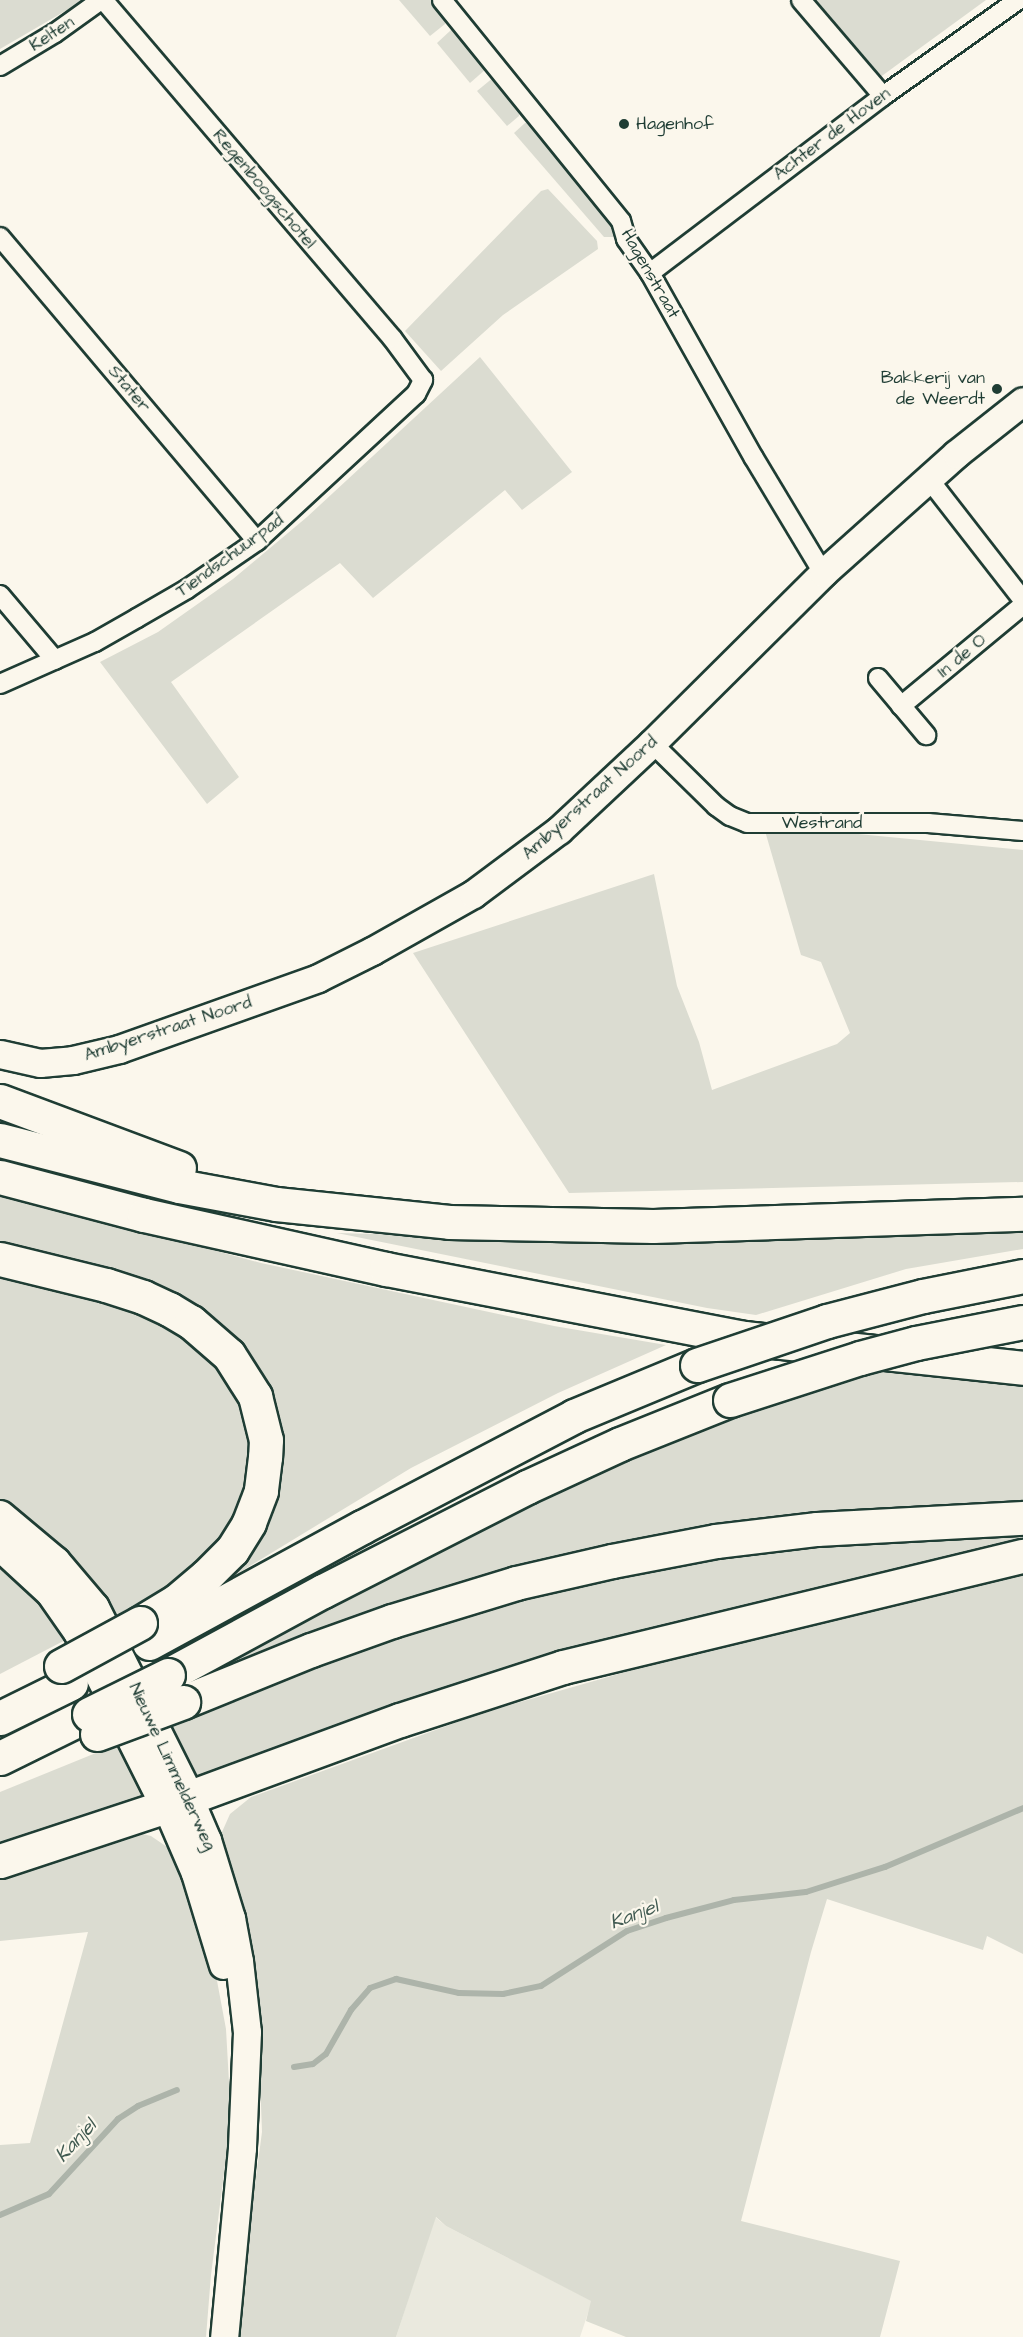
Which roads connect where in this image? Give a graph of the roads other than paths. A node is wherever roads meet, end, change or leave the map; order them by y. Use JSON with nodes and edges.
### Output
{"nodes":[{"id":1,"x":102,"y":0,"type":"edge"},
{"id":2,"x":442,"y":0,"type":"edge"},
{"id":3,"x":801,"y":0,"type":"edge"},
{"id":4,"x":1018,"y":0,"type":"edge"},
{"id":5,"x":0,"y":66,"type":"edge"},
{"id":6,"x":883,"y":96,"type":"junction"},
{"id":7,"x":0,"y":237,"type":"edge"},
{"id":8,"x":650,"y":273,"type":"junction"},
{"id":9,"x":423,"y":380,"type":"joint"},
{"id":10,"x":1023,"y":400,"type":"edge"},
{"id":11,"x":928,"y":478,"type":"junction"},
{"id":12,"x":257,"y":541,"type":"junction"},
{"id":13,"x":823,"y":573,"type":"junction"},
{"id":14,"x":0,"y":595,"type":"edge"},
{"id":15,"x":1023,"y":600,"type":"edge"},
{"id":16,"x":1023,"y":605,"type":"edge"},
{"id":17,"x":55,"y":660,"type":"junction"},
{"id":18,"x":878,"y":678,"type":"dead end"},
{"id":19,"x":0,"y":684,"type":"edge"},
{"id":20,"x":901,"y":706,"type":"junction"},
{"id":21,"x":926,"y":735,"type":"dead end"},
{"id":22,"x":652,"y":742,"type":"junction"},
{"id":23,"x":1023,"y":831,"type":"edge"},
{"id":24,"x":0,"y":1054,"type":"edge"},
{"id":25,"x":0,"y":1101,"type":"edge"},
{"id":26,"x":0,"y":1140,"type":"edge"},
{"id":27,"x":0,"y":1177,"type":"edge"},
{"id":28,"x":237,"y":1196,"type":"junction"},
{"id":29,"x":1023,"y":1214,"type":"edge"},
{"id":30,"x":0,"y":1258,"type":"edge"},
{"id":31,"x":1023,"y":1276,"type":"edge"},
{"id":32,"x":1023,"y":1322,"type":"edge"},
{"id":33,"x":697,"y":1327,"type":"junction"},
{"id":34,"x":1023,"y":1347,"type":"edge"},
{"id":35,"x":1023,"y":1368,"type":"edge"},
{"id":36,"x":0,"y":1516,"type":"edge"},
{"id":37,"x":1023,"y":1518,"type":"edge"},
{"id":38,"x":0,"y":1545,"type":"edge"},
{"id":39,"x":1023,"y":1556,"type":"edge"},
{"id":40,"x":144,"y":1633,"type":"junction"},
{"id":41,"x":66,"y":1674,"type":"junction"},
{"id":42,"x":176,"y":1688,"type":"junction"},
{"id":43,"x":0,"y":1697,"type":"edge"},
{"id":44,"x":0,"y":1718,"type":"edge"},
{"id":45,"x":0,"y":1758,"type":"edge"},
{"id":46,"x":178,"y":1802,"type":"junction"},
{"id":47,"x":0,"y":1861,"type":"edge"},
{"id":48,"x":224,"y":2337,"type":"edge"}],
"edges":[{"from":1,"to":5,"type":"street","name":"Kelten"},
{"from":1,"to":9,"type":"street","name":"Regenboogschotel"},
{"from":2,"to":8,"type":"street","name":"Hagenstraat"},
{"from":3,"to":6,"type":"street"},
{"from":4,"to":6,"type":"street","name":"Achter de Hoven"},
{"from":6,"to":8,"type":"street","name":"Achter de Hoven"},
{"from":7,"to":12,"type":"street","name":"Stater"},
{"from":8,"to":13,"type":"street","name":"Hagenstraat"},
{"from":9,"to":12,"type":"street","name":"Tiendschuurpad"},
{"from":10,"to":11,"type":"street","name":"Ambyerstraat Noord"},
{"from":11,"to":13,"type":"street","name":"Ambyerstraat Noord"},
{"from":11,"to":15,"type":"street"},
{"from":12,"to":17,"type":"street","name":"Tiendschuurpad"},
{"from":13,"to":22,"type":"street","name":"Ambyerstraat Noord"},
{"from":14,"to":17,"type":"street"},
{"from":16,"to":20,"type":"street","name":"In de O"},
{"from":17,"to":19,"type":"street","name":"Tiendschuurpad"},
{"from":18,"to":20,"type":"street"},
{"from":20,"to":21,"type":"street"},
{"from":22,"to":23,"type":"street","name":"Westrand"},
{"from":22,"to":24,"type":"street","name":"Ambyerstraat Noord"},
{"from":25,"to":28,"type":"highway"},
{"from":26,"to":28,"type":"highway"},
{"from":27,"to":33,"type":"highway"},
{"from":28,"to":29,"type":"highway"},
{"from":30,"to":40,"type":"highway"},
{"from":31,"to":40,"type":"highway","bridge":true},
{"from":32,"to":42,"type":"highway","bridge":true},
{"from":33,"to":34,"type":"highway"},
{"from":33,"to":35,"type":"highway"},
{"from":36,"to":46,"type":"main road","name":"Nieuwe Limmelderweg"},
{"from":37,"to":42,"type":"highway"},
{"from":38,"to":46,"type":"main road","name":"Nieuwe Limmelderweg"},
{"from":39,"to":46,"type":"highway"},
{"from":40,"to":41,"type":"highway","bridge":true},
{"from":41,"to":43,"type":"highway"},
{"from":41,"to":44,"type":"highway"},
{"from":42,"to":45,"type":"highway","bridge":true},
{"from":46,"to":47,"type":"highway"},
{"from":46,"to":48,"type":"street","name":"Nieuwe Limmelderweg"}]}
